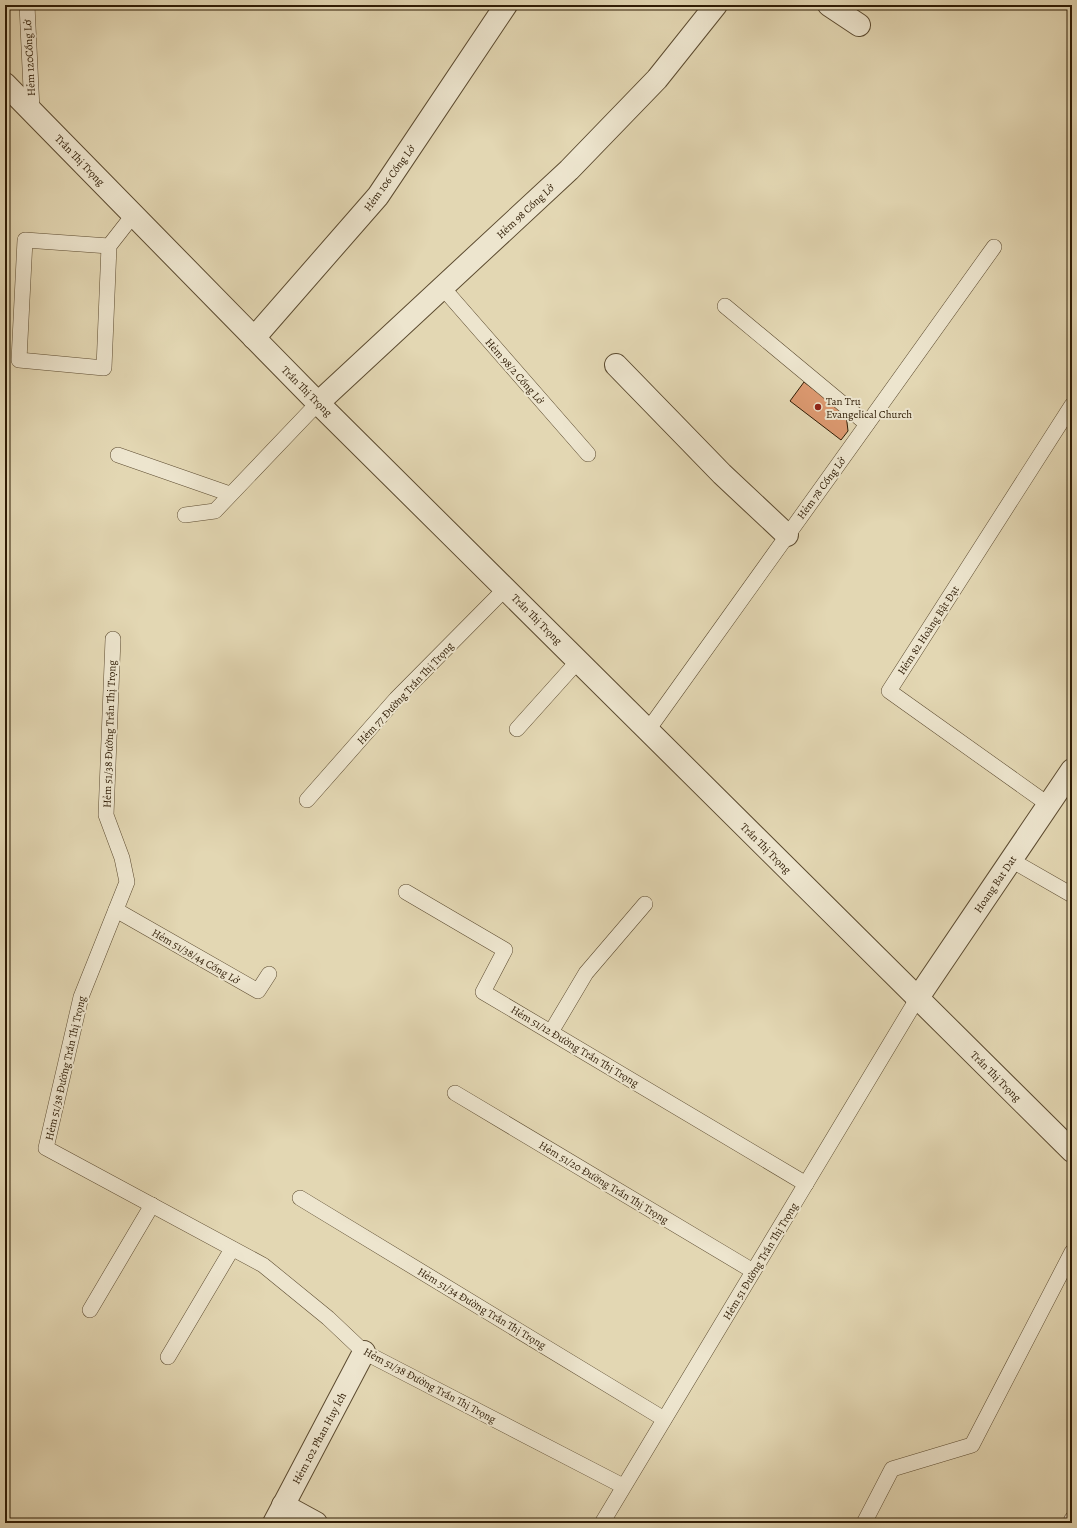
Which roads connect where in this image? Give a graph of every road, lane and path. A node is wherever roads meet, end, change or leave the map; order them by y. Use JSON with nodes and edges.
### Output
{"nodes":[{"id":1,"x":27,"y":5,"type":"edge"},
{"id":2,"x":506,"y":5,"type":"edge"},
{"id":3,"x":716,"y":5,"type":"edge"},
{"id":4,"x":829,"y":5,"type":"edge"},
{"id":5,"x":859,"y":25,"type":"dead end"},
{"id":6,"x":10,"y":89,"type":"edge"},
{"id":7,"x":32,"y":110,"type":"junction"},
{"id":8,"x":134,"y":214,"type":"junction"},
{"id":9,"x":109,"y":246,"type":"junction"},
{"id":10,"x":994,"y":247,"type":"dead end"},
{"id":11,"x":443,"y":288,"type":"junction"},
{"id":12,"x":725,"y":306,"type":"dead end"},
{"id":13,"x":254,"y":338,"type":"junction"},
{"id":14,"x":616,"y":365,"type":"dead end"},
{"id":15,"x":318,"y":403,"type":"junction"},
{"id":16,"x":1072,"y":405,"type":"edge"},
{"id":17,"x":867,"y":424,"type":"junction"},
{"id":18,"x":588,"y":454,"type":"dead end"},
{"id":19,"x":118,"y":455,"type":"dead end"},
{"id":20,"x":230,"y":494,"type":"junction"},
{"id":21,"x":185,"y":514,"type":"dead end"},
{"id":22,"x":787,"y":536,"type":"junction"},
{"id":23,"x":506,"y":588,"type":"junction"},
{"id":24,"x":113,"y":639,"type":"dead end"},
{"id":25,"x":578,"y":661,"type":"junction"},
{"id":26,"x":517,"y":729,"type":"dead end"},
{"id":27,"x":648,"y":730,"type":"junction"},
{"id":28,"x":1072,"y":770,"type":"edge"},
{"id":29,"x":307,"y":800,"type":"dead end"},
{"id":30,"x":1048,"y":805,"type":"junction"},
{"id":31,"x":1011,"y":860,"type":"junction"},
{"id":32,"x":406,"y":892,"type":"dead end"},
{"id":33,"x":1072,"y":895,"type":"edge"},
{"id":34,"x":645,"y":904,"type":"dead end"},
{"id":35,"x":116,"y":910,"type":"junction"},
{"id":36,"x":269,"y":974,"type":"dead end"},
{"id":37,"x":918,"y":999,"type":"junction"},
{"id":38,"x":551,"y":1032,"type":"junction"},
{"id":39,"x":455,"y":1093,"type":"dead end"},
{"id":40,"x":1072,"y":1151,"type":"edge"},
{"id":41,"x":806,"y":1184,"type":"junction"},
{"id":42,"x":300,"y":1198,"type":"dead end"},
{"id":43,"x":152,"y":1205,"type":"junction"},
{"id":44,"x":232,"y":1249,"type":"junction"},
{"id":45,"x":1072,"y":1252,"type":"edge"},
{"id":46,"x":753,"y":1271,"type":"junction"},
{"id":47,"x":90,"y":1310,"type":"dead end"},
{"id":48,"x":364,"y":1352,"type":"junction"},
{"id":49,"x":168,"y":1357,"type":"dead end"},
{"id":50,"x":664,"y":1419,"type":"junction"},
{"id":51,"x":623,"y":1486,"type":"junction"},
{"id":52,"x":278,"y":1514,"type":"edge"},
{"id":53,"x":1072,"y":1519,"type":"edge"},
{"id":54,"x":316,"y":1523,"type":"edge"},
{"id":55,"x":602,"y":1523,"type":"edge"},
{"id":56,"x":864,"y":1523,"type":"edge"},
{"id":57,"x":1070,"y":1523,"type":"edge"}],
"edges":[{"from":1,"to":7,"type":"lane","name":"Hẻm 120Cống Lở"},
{"from":2,"to":13,"type":"street","name":"Hẻm 106 Cống Lở"},
{"from":3,"to":11,"type":"street","name":"Hẻm 98 Cống Lở"},
{"from":4,"to":5,"type":"street"},
{"from":6,"to":7,"type":"street","name":"Trần Thị Trọng"},
{"from":7,"to":8,"type":"street","name":"Trần Thị Trọng"},
{"from":8,"to":9,"type":"lane"},
{"from":8,"to":13,"type":"street","name":"Trần Thị Trọng"},
{"from":9,"to":9,"type":"lane"},
{"from":10,"to":17,"type":"lane","name":"Hẻm 78 Cống Lở"},
{"from":11,"to":15,"type":"street","name":"Hẻm 98 Cống Lở"},
{"from":11,"to":18,"type":"lane","name":"Hẻm 98/2 Cống Lở"},
{"from":12,"to":17,"type":"lane"},
{"from":13,"to":15,"type":"street","name":"Trần Thị Trọng"},
{"from":14,"to":22,"type":"street"},
{"from":15,"to":20,"type":"lane"},
{"from":15,"to":23,"type":"street","name":"Trần Thị Trọng"},
{"from":16,"to":30,"type":"lane","name":"Hẻm 82 Hoàng Bật Đạt"},
{"from":17,"to":22,"type":"lane","name":"Hẻm 78 Cống Lở"},
{"from":19,"to":20,"type":"lane"},
{"from":20,"to":21,"type":"lane"},
{"from":22,"to":27,"type":"lane","name":"Hẻm 78 Cống Lở"},
{"from":23,"to":25,"type":"street","name":"Trần Thị Trọng"},
{"from":23,"to":29,"type":"lane","name":"Hẻm 77 Đường Trần Thị Trọng"},
{"from":24,"to":35,"type":"lane","name":"Hẻm 51/38 Đường Trần Thị Trọng"},
{"from":25,"to":26,"type":"lane"},
{"from":25,"to":27,"type":"street","name":"Trần Thị Trọng"},
{"from":27,"to":37,"type":"street","name":"Trần Thị Trọng"},
{"from":28,"to":30,"type":"street","name":"Hoang Bat Dat"},
{"from":30,"to":31,"type":"street","name":"Hoang Bat Dat"},
{"from":31,"to":33,"type":"lane"},
{"from":31,"to":37,"type":"street","name":"Hoang Bat Dat"},
{"from":32,"to":38,"type":"lane","name":"Hẻm 51/12 Đường Trần Thị Trọng"},
{"from":34,"to":38,"type":"lane"},
{"from":35,"to":36,"type":"lane","name":"Hẻm 51/38/44 Cống Lở"},
{"from":35,"to":43,"type":"lane","name":"Hẻm 51/38 Đường Trần Thị Trọng"},
{"from":37,"to":40,"type":"street","name":"Trần Thị Trọng"},
{"from":37,"to":41,"type":"lane","name":"Hẻm 51 Đường Trần Thị Trọng"},
{"from":38,"to":41,"type":"lane","name":"Hẻm 51/12 Đường Trần Thị Trọng"},
{"from":39,"to":46,"type":"lane","name":"Hẻm 51/20 Đường Trần Thị Trọng"},
{"from":41,"to":46,"type":"lane","name":"Hẻm 51 Đường Trần Thị Trọng"},
{"from":42,"to":50,"type":"lane","name":"Hẻm 51/34 Đường Trần Thị Trọng"},
{"from":43,"to":44,"type":"lane","name":"Hẻm 51/38 Đường Trần Thị Trọng"},
{"from":43,"to":47,"type":"lane"},
{"from":44,"to":48,"type":"lane","name":"Hẻm 51/38 Đường Trần Thị Trọng"},
{"from":44,"to":49,"type":"lane"},
{"from":45,"to":56,"type":"lane"},
{"from":46,"to":50,"type":"lane","name":"Hẻm 51 Đường Trần Thị Trọng"},
{"from":48,"to":51,"type":"lane","name":"Hẻm 51/38 Đường Trần Thị Trọng"},
{"from":48,"to":52,"type":"street","name":"Hẻm 102 Phan Huy Ích"},
{"from":50,"to":51,"type":"lane","name":"Hẻm 51 Đường Trần Thị Trọng"},
{"from":51,"to":55,"type":"lane","name":"Hẻm 51 Đường Trần Thị Trọng"},
{"from":52,"to":54,"type":"street"},
{"from":53,"to":57,"type":"lane"}]}
